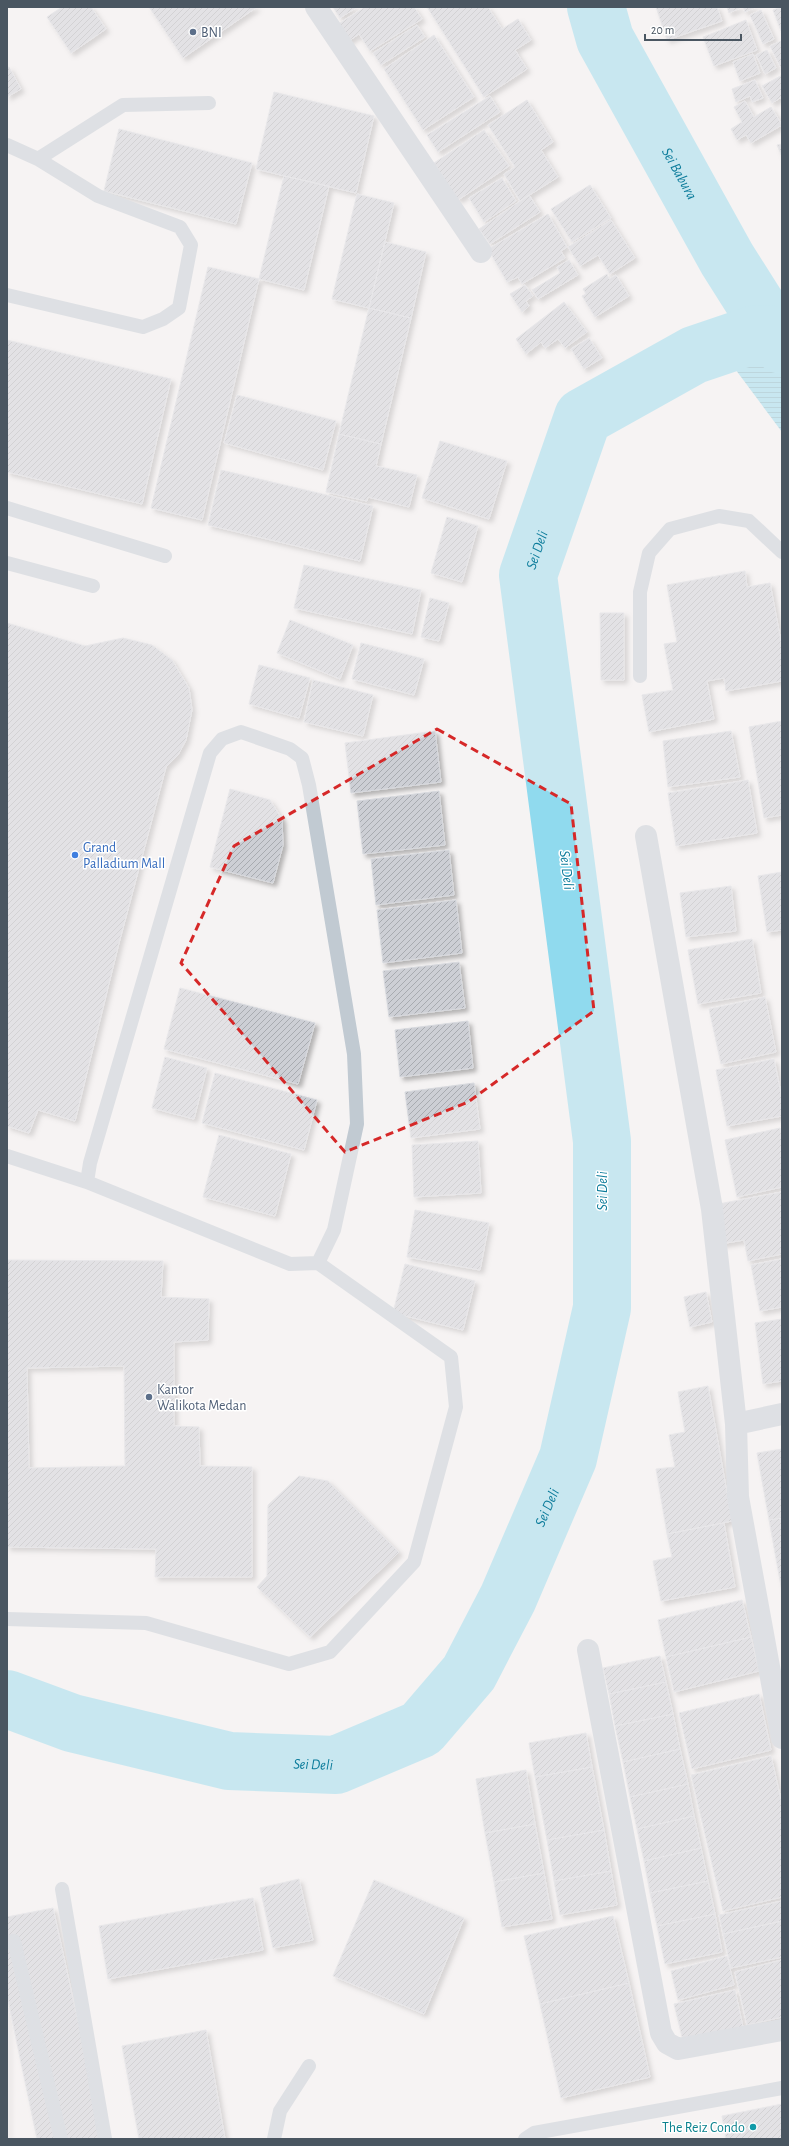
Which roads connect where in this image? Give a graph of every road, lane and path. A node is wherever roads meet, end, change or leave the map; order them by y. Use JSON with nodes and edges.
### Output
{"nodes":[{"id":1,"x":316,"y":7,"type":"edge"},
{"id":2,"x":209,"y":103,"type":"dead end"},
{"id":3,"x":7,"y":145,"type":"edge"},
{"id":4,"x":38,"y":159,"type":"junction"},
{"id":5,"x":481,"y":252,"type":"dead end"},
{"id":6,"x":7,"y":295,"type":"edge"},
{"id":7,"x":7,"y":508,"type":"edge"},
{"id":8,"x":782,"y":552,"type":"edge"},
{"id":9,"x":165,"y":556,"type":"dead end"},
{"id":10,"x":7,"y":563,"type":"edge"},
{"id":11,"x":93,"y":586,"type":"dead end"},
{"id":12,"x":640,"y":676,"type":"dead end"},
{"id":13,"x":646,"y":836,"type":"dead end"},
{"id":14,"x":7,"y":1156,"type":"edge"},
{"id":15,"x":88,"y":1182,"type":"junction"},
{"id":16,"x":318,"y":1263,"type":"junction"},
{"id":17,"x":782,"y":1414,"type":"edge"},
{"id":18,"x":736,"y":1424,"type":"junction"},
{"id":19,"x":7,"y":1619,"type":"edge"},
{"id":20,"x":588,"y":1650,"type":"dead end"},
{"id":21,"x":782,"y":1738,"type":"edge"},
{"id":22,"x":62,"y":1889,"type":"dead end"},
{"id":23,"x":7,"y":1942,"type":"edge"},
{"id":24,"x":782,"y":2030,"type":"edge"},
{"id":25,"x":310,"y":2066,"type":"dead end"},
{"id":26,"x":782,"y":2088,"type":"edge"},
{"id":27,"x":61,"y":2139,"type":"edge"},
{"id":28,"x":105,"y":2139,"type":"edge"},
{"id":29,"x":274,"y":2139,"type":"edge"},
{"id":30,"x":525,"y":2139,"type":"edge"}],
"edges":[{"from":1,"to":5,"type":"street"},
{"from":2,"to":4,"type":"lane"},
{"from":3,"to":4,"type":"lane"},
{"from":4,"to":6,"type":"lane"},
{"from":7,"to":9,"type":"lane"},
{"from":8,"to":12,"type":"lane"},
{"from":10,"to":11,"type":"lane"},
{"from":13,"to":18,"type":"street"},
{"from":14,"to":15,"type":"lane"},
{"from":15,"to":16,"type":"lane"},
{"from":15,"to":16,"type":"lane"},
{"from":16,"to":19,"type":"lane"},
{"from":17,"to":18,"type":"street"},
{"from":18,"to":21,"type":"street"},
{"from":20,"to":24,"type":"street"},
{"from":22,"to":28,"type":"lane"},
{"from":23,"to":27,"type":"lane"},
{"from":25,"to":29,"type":"lane"},
{"from":26,"to":30,"type":"lane"}]}
